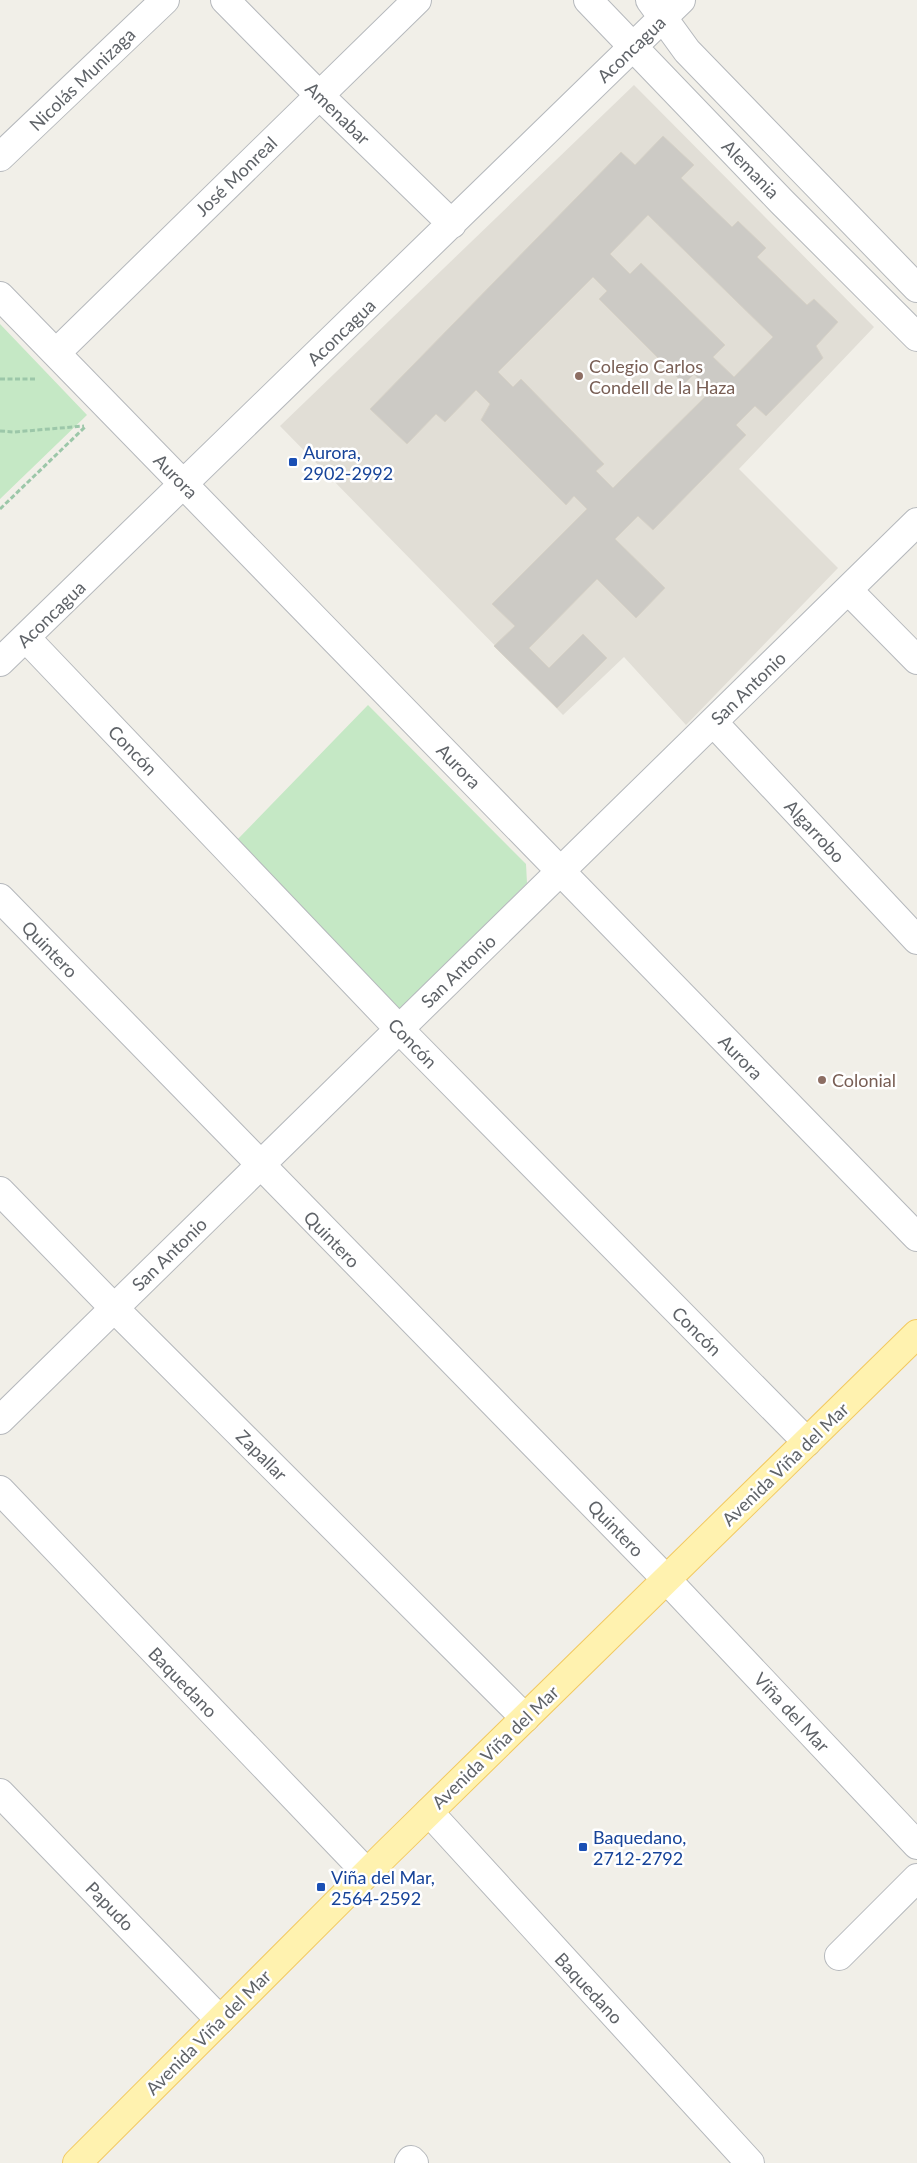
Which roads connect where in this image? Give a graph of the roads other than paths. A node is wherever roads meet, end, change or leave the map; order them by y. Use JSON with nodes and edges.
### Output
{"nodes":[{"id":1,"x":165,"y":0,"type":"edge"},
{"id":2,"x":225,"y":0,"type":"edge"},
{"id":3,"x":417,"y":0,"type":"edge"},
{"id":4,"x":588,"y":0,"type":"edge"},
{"id":5,"x":665,"y":6,"type":"edge"},
{"id":6,"x":633,"y":47,"type":"junction"},
{"id":7,"x":319,"y":95,"type":"junction"},
{"id":8,"x":0,"y":158,"type":"edge"},
{"id":9,"x":452,"y":224,"type":"junction"},
{"id":10,"x":917,"y":288,"type":"edge"},
{"id":11,"x":0,"y":296,"type":"edge"},
{"id":12,"x":917,"y":337,"type":"edge"},
{"id":13,"x":56,"y":352,"type":"junction"},
{"id":14,"x":184,"y":485,"type":"junction"},
{"id":15,"x":917,"y":522,"type":"edge"},
{"id":16,"x":848,"y":590,"type":"junction"},
{"id":17,"x":26,"y":638,"type":"junction"},
{"id":18,"x":917,"y":660,"type":"edge"},
{"id":19,"x":0,"y":662,"type":"edge"},
{"id":20,"x":713,"y":722,"type":"junction"},
{"id":21,"x":560,"y":871,"type":"junction"},
{"id":22,"x":0,"y":898,"type":"edge"},
{"id":23,"x":917,"y":940,"type":"edge"},
{"id":24,"x":399,"y":1029,"type":"junction"},
{"id":25,"x":260,"y":1166,"type":"junction"},
{"id":26,"x":0,"y":1191,"type":"edge"},
{"id":27,"x":917,"y":1237,"type":"edge"},
{"id":28,"x":114,"y":1308,"type":"junction"},
{"id":29,"x":917,"y":1334,"type":"edge"},
{"id":30,"x":0,"y":1420,"type":"edge"},
{"id":31,"x":807,"y":1442,"type":"junction"},
{"id":32,"x":0,"y":1490,"type":"edge"},
{"id":33,"x":666,"y":1579,"type":"junction"},
{"id":34,"x":525,"y":1718,"type":"junction"},
{"id":35,"x":0,"y":1793,"type":"edge"},
{"id":36,"x":429,"y":1812,"type":"junction"},
{"id":37,"x":917,"y":1845,"type":"edge"},
{"id":38,"x":366,"y":1873,"type":"junction"},
{"id":39,"x":917,"y":1878,"type":"edge"},
{"id":40,"x":839,"y":1956,"type":"dead end"},
{"id":41,"x":220,"y":2020,"type":"junction"},
{"id":42,"x":76,"y":2163,"type":"edge"},
{"id":43,"x":750,"y":2163,"type":"edge"}],
"edges":[{"from":1,"to":8,"type":"street","name":"Nicolás Munizaga"},
{"from":2,"to":7,"type":"street","name":"Amenabar"},
{"from":3,"to":7,"type":"street","name":"José Monreal"},
{"from":4,"to":6,"type":"street","name":"Alemania"},
{"from":5,"to":6,"type":"street","name":"Aconcagua"},
{"from":5,"to":10,"type":"street","name":"Alemania"},
{"from":6,"to":9,"type":"street","name":"Aconcagua"},
{"from":6,"to":12,"type":"street","name":"Alemania"},
{"from":7,"to":9,"type":"street","name":"Amenabar"},
{"from":7,"to":13,"type":"street","name":"José Monreal"},
{"from":9,"to":14,"type":"street","name":"Aconcagua"},
{"from":11,"to":13,"type":"street","name":"Aurora"},
{"from":13,"to":14,"type":"street","name":"Aurora"},
{"from":14,"to":17,"type":"street","name":"Aconcagua"},
{"from":14,"to":21,"type":"street","name":"Aurora"},
{"from":15,"to":16,"type":"street","name":"San Antonio"},
{"from":16,"to":18,"type":"street"},
{"from":16,"to":20,"type":"street","name":"San Antonio"},
{"from":17,"to":19,"type":"street","name":"Aconcagua"},
{"from":17,"to":24,"type":"street","name":"Concón"},
{"from":20,"to":21,"type":"street","name":"San Antonio"},
{"from":20,"to":23,"type":"street","name":"Algarrobo"},
{"from":21,"to":24,"type":"street","name":"San Antonio"},
{"from":21,"to":27,"type":"street","name":"Aurora"},
{"from":22,"to":25,"type":"street","name":"Quintero"},
{"from":24,"to":25,"type":"street","name":"San Antonio"},
{"from":24,"to":31,"type":"street","name":"Concón"},
{"from":25,"to":28,"type":"street","name":"San Antonio"},
{"from":25,"to":33,"type":"street","name":"Quintero"},
{"from":26,"to":28,"type":"street","name":"Zapallar"},
{"from":28,"to":30,"type":"street","name":"San Antonio"},
{"from":28,"to":34,"type":"street","name":"Zapallar"},
{"from":29,"to":31,"type":"main road","name":"Avenida Viña del Mar"},
{"from":31,"to":33,"type":"main road","name":"Avenida Viña del Mar"},
{"from":32,"to":38,"type":"street","name":"Baquedano"},
{"from":33,"to":34,"type":"main road","name":"Avenida Viña del Mar"},
{"from":33,"to":37,"type":"street","name":"Viña del Mar"},
{"from":34,"to":36,"type":"main road","name":"Avenida Viña del Mar"},
{"from":35,"to":41,"type":"street","name":"Papudo"},
{"from":36,"to":38,"type":"main road","name":"Avenida Viña del Mar"},
{"from":36,"to":43,"type":"street","name":"Baquedano"},
{"from":38,"to":41,"type":"main road","name":"Avenida Viña del Mar"},
{"from":39,"to":40,"type":"street"},
{"from":41,"to":42,"type":"main road","name":"Avenida Viña del Mar"}]}
